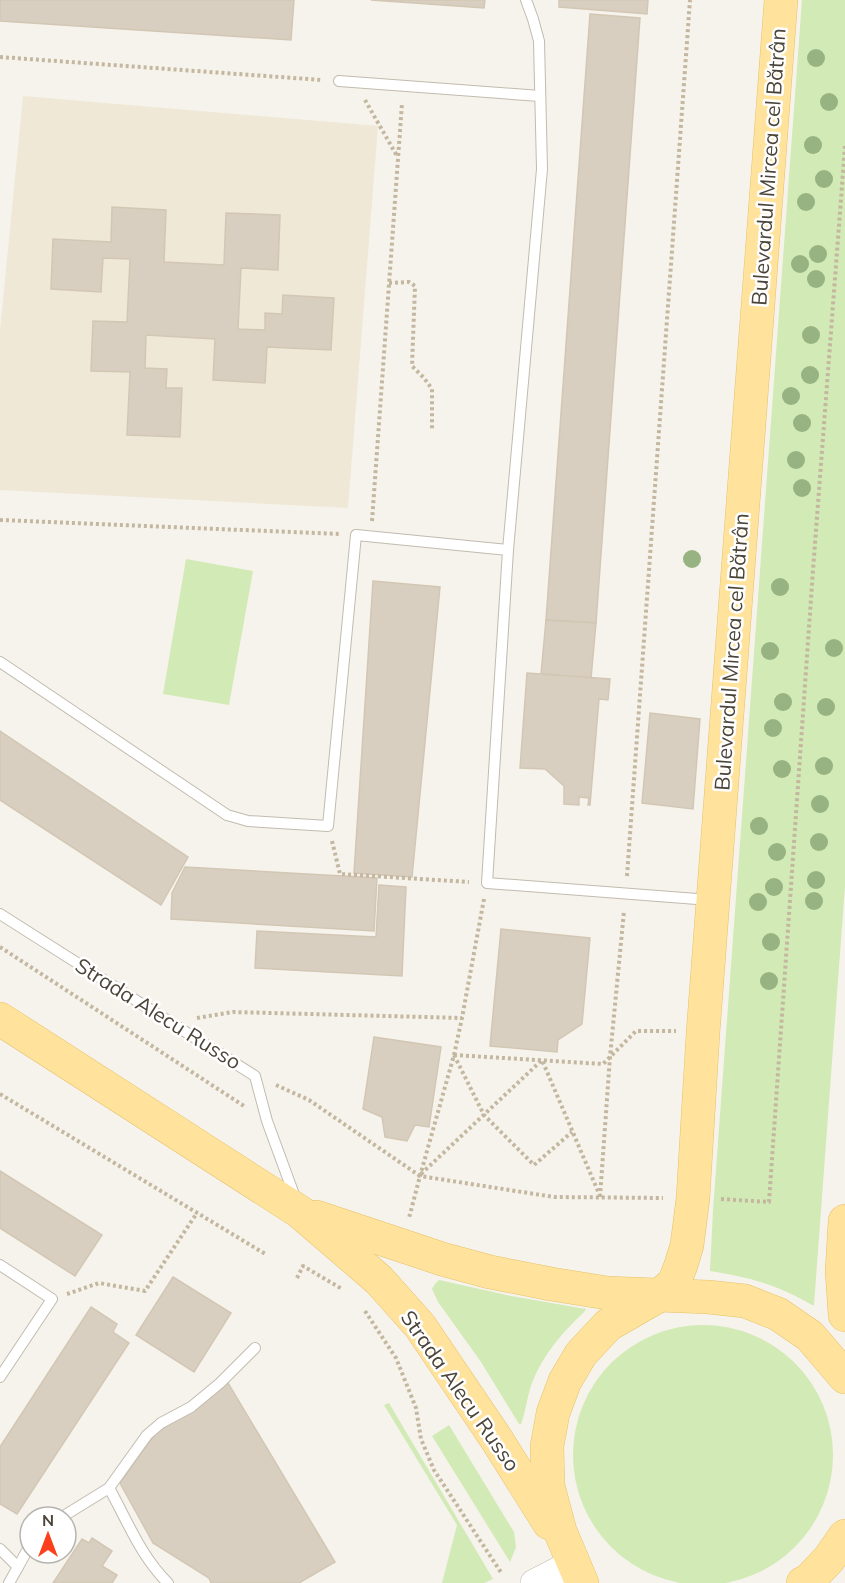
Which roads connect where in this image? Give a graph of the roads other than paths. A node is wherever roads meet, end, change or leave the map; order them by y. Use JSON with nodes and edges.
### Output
{"nodes":[{"id":1,"x":526,"y":0,"type":"edge"},
{"id":2,"x":781,"y":0,"type":"edge"},
{"id":3,"x":339,"y":81,"type":"road end"},
{"id":4,"x":540,"y":96,"type":"junction"},
{"id":5,"x":508,"y":550,"type":"junction"},
{"id":6,"x":0,"y":662,"type":"edge"},
{"id":7,"x":713,"y":900,"type":"junction"},
{"id":8,"x":0,"y":914,"type":"edge"},
{"id":9,"x":0,"y":1019,"type":"edge"},
{"id":10,"x":300,"y":1212,"type":"junction"},
{"id":11,"x":845,"y":1221,"type":"edge"},
{"id":12,"x":0,"y":1265,"type":"edge"},
{"id":13,"x":660,"y":1295,"type":"junction"},
{"id":14,"x":845,"y":1315,"type":"edge"},
{"id":15,"x":255,"y":1348,"type":"dead end"},
{"id":16,"x":0,"y":1377,"type":"edge"},
{"id":17,"x":845,"y":1377,"type":"edge"},
{"id":18,"x":109,"y":1488,"type":"junction"},
{"id":19,"x":78,"y":1507,"type":"edge"},
{"id":20,"x":845,"y":1536,"type":"edge"},
{"id":21,"x":0,"y":1549,"type":"edge"},
{"id":22,"x":18,"y":1567,"type":"joint"},
{"id":23,"x":578,"y":1573,"type":"edge"},
{"id":24,"x":163,"y":1581,"type":"edge"},
{"id":25,"x":9,"y":1583,"type":"edge"},
{"id":26,"x":534,"y":1583,"type":"edge"},
{"id":27,"x":599,"y":1583,"type":"edge"},
{"id":28,"x":803,"y":1583,"type":"edge"}],
"edges":[{"from":1,"to":4,"type":"lane"},
{"from":2,"to":7,"type":"main road","name":"Bulevardul Mircea cel Bătrân"},
{"from":3,"to":4,"type":"lane"},
{"from":4,"to":5,"type":"lane"},
{"from":5,"to":6,"type":"lane"},
{"from":5,"to":7,"type":"lane"},
{"from":7,"to":13,"type":"main road","name":"Bulevardul Mircea cel Bătrân"},
{"from":8,"to":10,"type":"lane","name":"Strada Alecu Russo"},
{"from":9,"to":10,"type":"main road","name":"Strada Alecu Russo"},
{"from":10,"to":13,"type":"main road","name":"Strada Alecu Russo"},
{"from":10,"to":23,"type":"main road","name":"Strada Alecu Russo"},
{"from":11,"to":14,"type":"main road"},
{"from":12,"to":16,"type":"lane"},
{"from":13,"to":17,"type":"main road","name":"Strada Alecu Russo"},
{"from":13,"to":23,"type":"main road"},
{"from":15,"to":18,"type":"lane"},
{"from":18,"to":19,"type":"lane"},
{"from":18,"to":24,"type":"lane"},
{"from":20,"to":28,"type":"main road"},
{"from":21,"to":22,"type":"lane"},
{"from":22,"to":25,"type":"lane"},
{"from":23,"to":26,"type":"street"},
{"from":23,"to":27,"type":"main road"}]}
